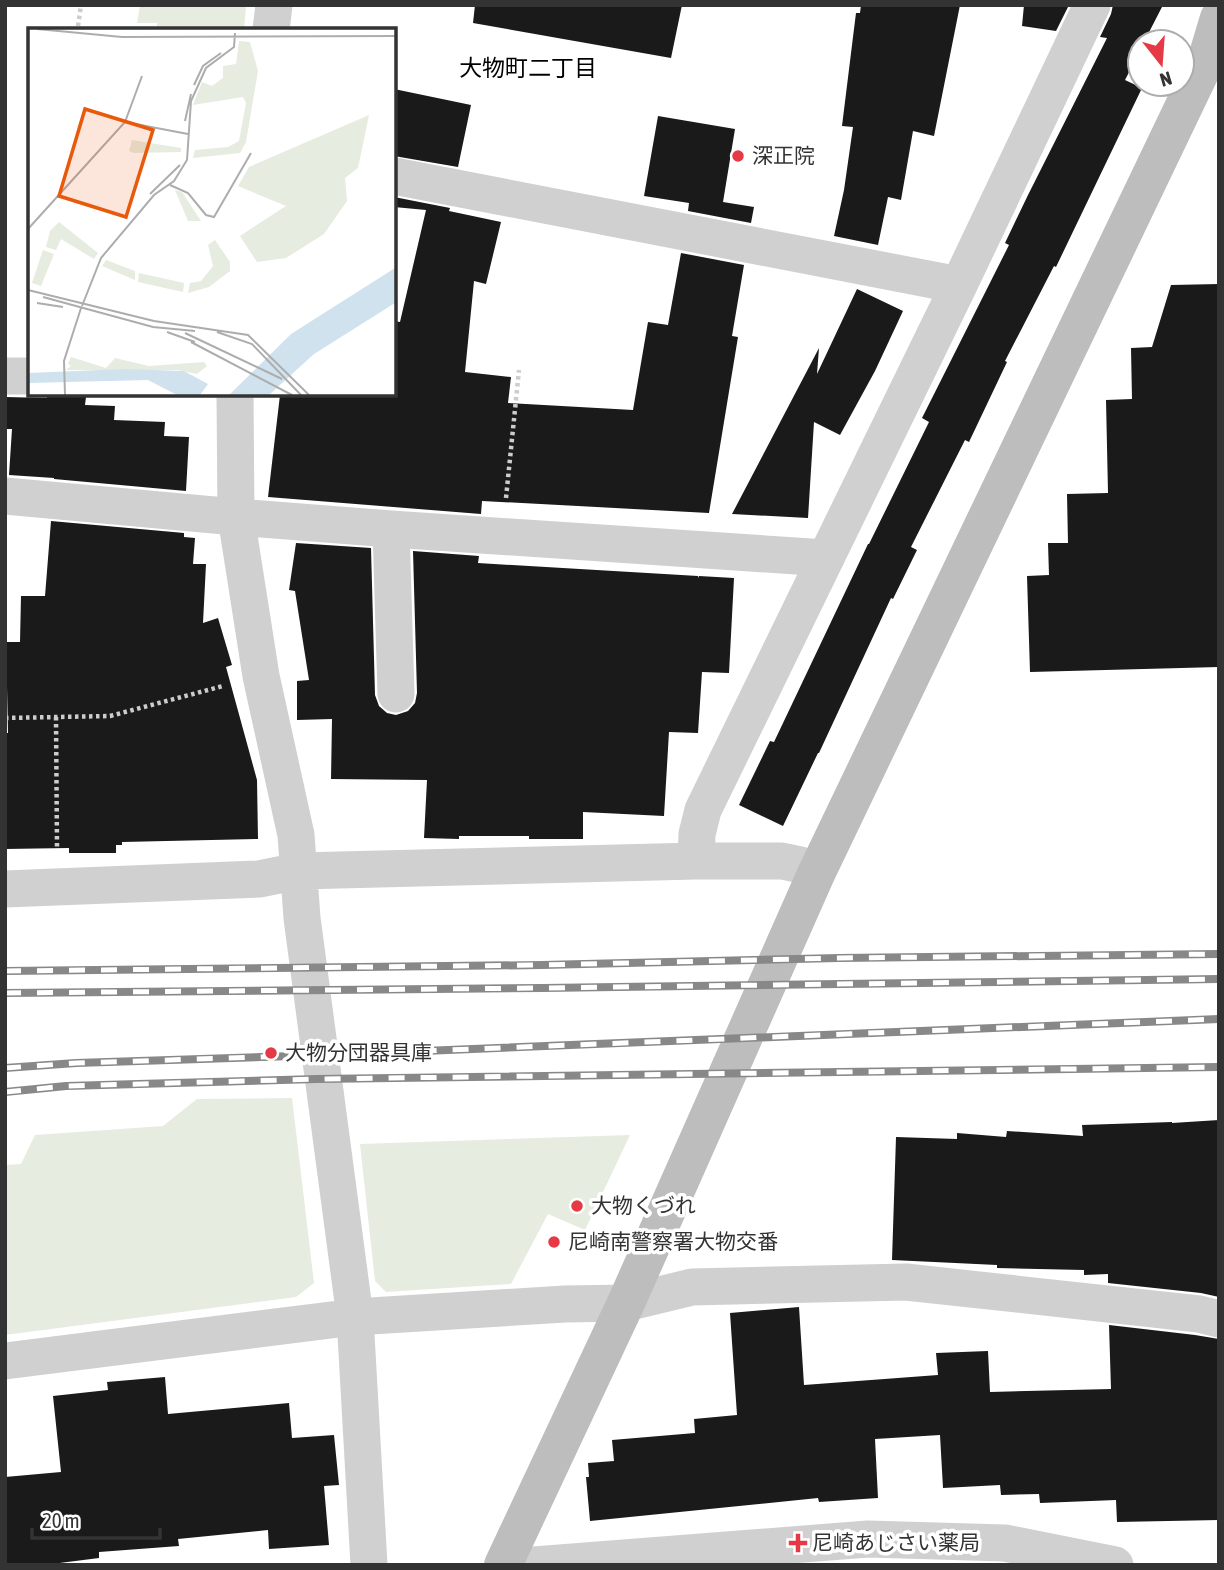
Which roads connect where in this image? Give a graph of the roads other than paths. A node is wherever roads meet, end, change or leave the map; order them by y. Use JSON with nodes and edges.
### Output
{"nodes":[{"id":1,"x":274,"y":5,"type":"edge"},
{"id":2,"x":1092,"y":5,"type":"edge"},
{"id":3,"x":1219,"y":18,"type":"edge"},
{"id":4,"x":271,"y":28,"type":"edge"},
{"id":5,"x":396,"y":176,"type":"edge"},
{"id":6,"x":959,"y":285,"type":"junction"},
{"id":7,"x":5,"y":376,"type":"edge"},
{"id":8,"x":28,"y":376,"type":"edge"},
{"id":9,"x":235,"y":396,"type":"edge"},
{"id":10,"x":5,"y":496,"type":"edge"},
{"id":11,"x":236,"y":517,"type":"junction"},
{"id":12,"x":391,"y":529,"type":"junction"},
{"id":13,"x":826,"y":558,"type":"junction"},
{"id":14,"x":397,"y":694,"type":"dead end"},
{"id":15,"x":696,"y":861,"type":"junction"},
{"id":16,"x":299,"y":871,"type":"junction"},
{"id":17,"x":816,"y":874,"type":"junction"},
{"id":18,"x":5,"y":889,"type":"edge"},
{"id":19,"x":626,"y":1303,"type":"junction"},
{"id":20,"x":355,"y":1317,"type":"junction"},
{"id":21,"x":1219,"y":1319,"type":"edge"},
{"id":22,"x":5,"y":1361,"type":"edge"},
{"id":23,"x":867,"y":1552,"type":"edge"},
{"id":24,"x":369,"y":1565,"type":"edge"},
{"id":25,"x":503,"y":1565,"type":"edge"},
{"id":26,"x":534,"y":1565,"type":"edge"},
{"id":27,"x":1115,"y":1565,"type":"edge"}],
"edges":[{"from":1,"to":4,"type":"street"},
{"from":2,"to":6,"type":"street"},
{"from":3,"to":17,"type":"street"},
{"from":5,"to":6,"type":"street"},
{"from":6,"to":13,"type":"street"},
{"from":7,"to":8,"type":"street"},
{"from":9,"to":11,"type":"street"},
{"from":10,"to":11,"type":"street"},
{"from":11,"to":12,"type":"street"},
{"from":11,"to":16,"type":"street"},
{"from":12,"to":13,"type":"street"},
{"from":12,"to":14,"type":"street"},
{"from":13,"to":15,"type":"street"},
{"from":15,"to":16,"type":"street"},
{"from":15,"to":17,"type":"street"},
{"from":16,"to":18,"type":"street"},
{"from":16,"to":20,"type":"street"},
{"from":17,"to":19,"type":"street"},
{"from":19,"to":20,"type":"street"},
{"from":19,"to":21,"type":"street"},
{"from":19,"to":25,"type":"street"},
{"from":20,"to":22,"type":"street"},
{"from":20,"to":24,"type":"street"},
{"from":23,"to":26,"type":"street"},
{"from":23,"to":27,"type":"street"}]}
